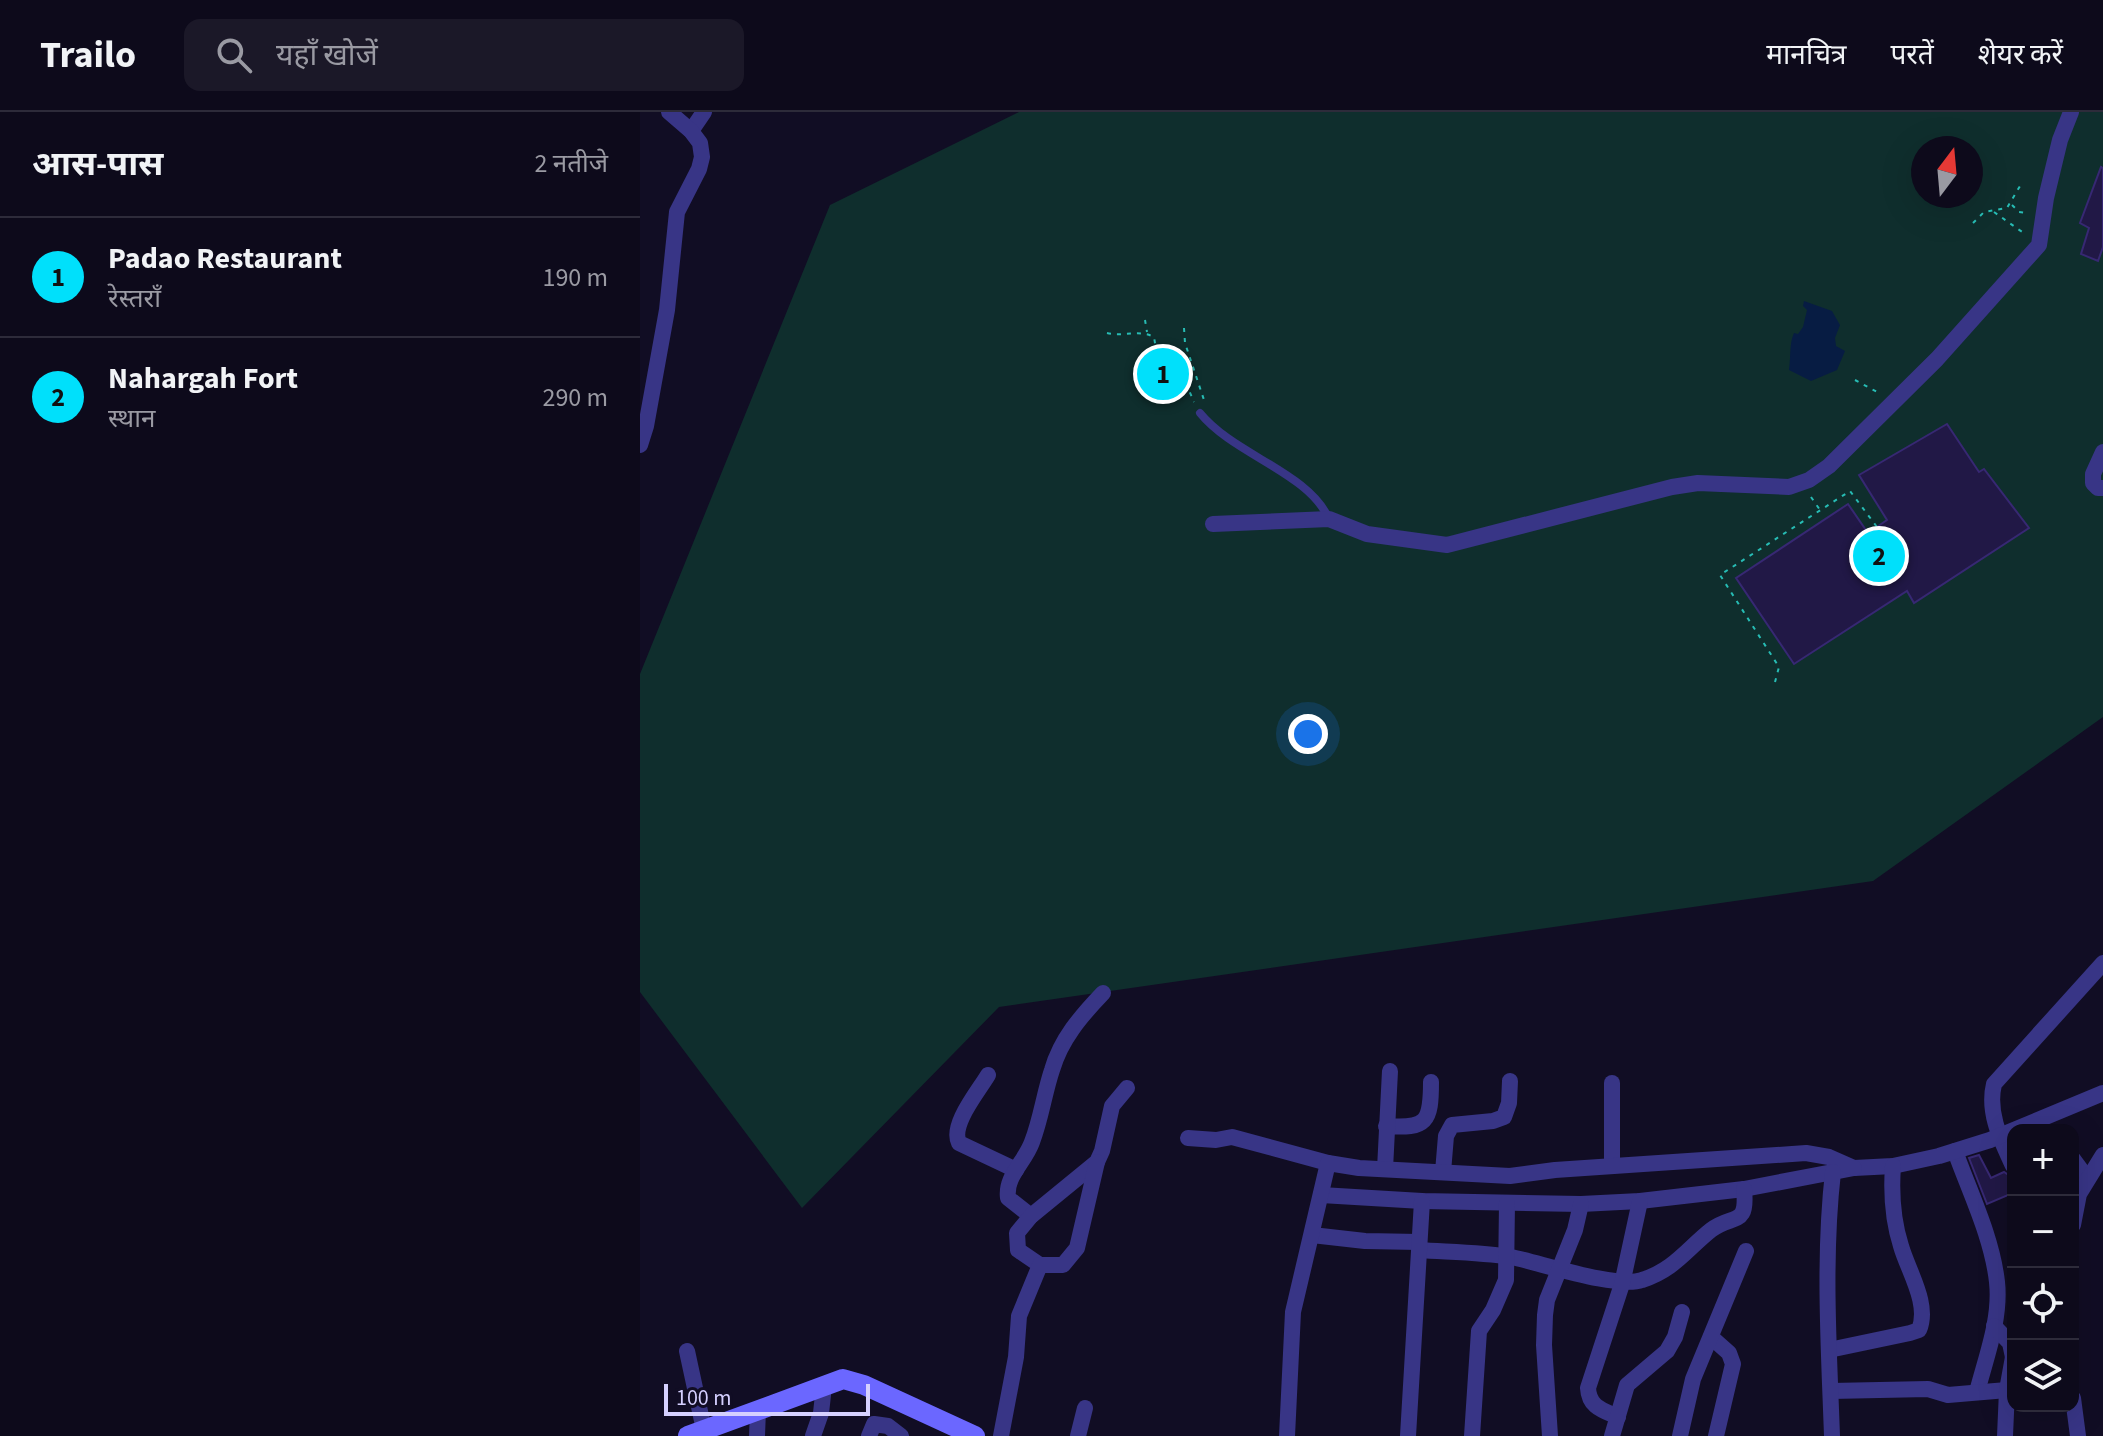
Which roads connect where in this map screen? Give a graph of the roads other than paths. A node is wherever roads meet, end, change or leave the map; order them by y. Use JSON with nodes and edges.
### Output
{"nodes":[{"id":1,"x":669,"y":112,"type":"edge"},
{"id":2,"x":704,"y":112,"type":"edge"},
{"id":3,"x":2071,"y":112,"type":"edge"},
{"id":4,"x":691,"y":131,"type":"junction"},
{"id":5,"x":1200,"y":413,"type":"road end"},
{"id":6,"x":640,"y":445,"type":"edge"},
{"id":7,"x":2103,"y":452,"type":"edge"},
{"id":8,"x":2103,"y":488,"type":"edge"},
{"id":9,"x":1329,"y":519,"type":"junction"},
{"id":10,"x":1213,"y":524,"type":"dead end"},
{"id":11,"x":2103,"y":963,"type":"edge"},
{"id":12,"x":1103,"y":993,"type":"dead end"},
{"id":13,"x":1390,"y":1071,"type":"dead end"},
{"id":14,"x":988,"y":1075,"type":"dead end"},
{"id":15,"x":1510,"y":1081,"type":"dead end"},
{"id":16,"x":1431,"y":1082,"type":"dead end"},
{"id":17,"x":1612,"y":1083,"type":"dead end"},
{"id":18,"x":1127,"y":1088,"type":"dead end"},
{"id":19,"x":2103,"y":1093,"type":"edge"},
{"id":20,"x":2046,"y":1124,"type":"edge"},
{"id":21,"x":1386,"y":1126,"type":"junction"},
{"id":22,"x":2007,"y":1132,"type":"edge"},
{"id":23,"x":1999,"y":1134,"type":"junction"},
{"id":24,"x":1188,"y":1138,"type":"dead end"},
{"id":25,"x":1955,"y":1151,"type":"junction"},
{"id":26,"x":2007,"y":1152,"type":"edge"},
{"id":27,"x":2103,"y":1155,"type":"edge"},
{"id":28,"x":1097,"y":1162,"type":"junction"},
{"id":29,"x":1328,"y":1163,"type":"junction"},
{"id":30,"x":1612,"y":1166,"type":"junction"},
{"id":31,"x":1893,"y":1166,"type":"junction"},
{"id":32,"x":2079,"y":1167,"type":"edge"},
{"id":33,"x":1854,"y":1168,"type":"junction"},
{"id":34,"x":1385,"y":1169,"type":"junction"},
{"id":35,"x":1016,"y":1170,"type":"junction"},
{"id":36,"x":1443,"y":1172,"type":"junction"},
{"id":37,"x":1833,"y":1172,"type":"junction"},
{"id":38,"x":2087,"y":1178,"type":"junction"},
{"id":39,"x":1744,"y":1189,"type":"junction"},
{"id":40,"x":1321,"y":1195,"type":"junction"},
{"id":41,"x":2079,"y":1196,"type":"edge"},
{"id":42,"x":1422,"y":1201,"type":"junction"},
{"id":43,"x":1640,"y":1201,"type":"junction"},
{"id":44,"x":1507,"y":1203,"type":"junction"},
{"id":45,"x":1581,"y":1204,"type":"junction"},
{"id":46,"x":1031,"y":1216,"type":"junction"},
{"id":47,"x":1312,"y":1235,"type":"junction"},
{"id":48,"x":1419,"y":1246,"type":"junction"},
{"id":49,"x":1746,"y":1251,"type":"dead end"},
{"id":50,"x":1507,"y":1256,"type":"junction"},
{"id":51,"x":1040,"y":1265,"type":"junction"},
{"id":52,"x":1560,"y":1268,"type":"junction"},
{"id":53,"x":1622,"y":1284,"type":"junction"},
{"id":54,"x":1682,"y":1312,"type":"dead end"},
{"id":55,"x":1994,"y":1326,"type":"junction"},
{"id":56,"x":1711,"y":1337,"type":"junction"},
{"id":57,"x":2007,"y":1340,"type":"edge"},
{"id":58,"x":1829,"y":1350,"type":"junction"},
{"id":59,"x":687,"y":1351,"type":"dead end"},
{"id":60,"x":824,"y":1386,"type":"junction"},
{"id":61,"x":2007,"y":1390,"type":"joint"},
{"id":62,"x":1831,"y":1391,"type":"junction"},
{"id":63,"x":1977,"y":1392,"type":"junction"},
{"id":64,"x":1085,"y":1408,"type":"dead end"},
{"id":65,"x":758,"y":1410,"type":"junction"},
{"id":66,"x":2075,"y":1412,"type":"edge"},
{"id":67,"x":1618,"y":1417,"type":"junction"},
{"id":68,"x":696,"y":1433,"type":"edge"},
{"id":69,"x":757,"y":1436,"type":"edge"},
{"id":70,"x":813,"y":1436,"type":"edge"},
{"id":71,"x":869,"y":1436,"type":"edge"},
{"id":72,"x":901,"y":1436,"type":"edge"},
{"id":73,"x":975,"y":1436,"type":"edge"},
{"id":74,"x":1001,"y":1436,"type":"edge"},
{"id":75,"x":1078,"y":1436,"type":"edge"},
{"id":76,"x":1287,"y":1436,"type":"edge"},
{"id":77,"x":1408,"y":1436,"type":"edge"},
{"id":78,"x":1472,"y":1436,"type":"edge"},
{"id":79,"x":1550,"y":1436,"type":"edge"},
{"id":80,"x":1612,"y":1436,"type":"edge"},
{"id":81,"x":1680,"y":1436,"type":"edge"},
{"id":82,"x":1716,"y":1436,"type":"edge"},
{"id":83,"x":1832,"y":1436,"type":"edge"},
{"id":84,"x":2005,"y":1436,"type":"edge"},
{"id":85,"x":2078,"y":1436,"type":"edge"}],
"edges":[{"from":1,"to":4,"type":"street"},
{"from":2,"to":4,"type":"street"},
{"from":3,"to":9,"type":"street"},
{"from":4,"to":6,"type":"street"},
{"from":5,"to":9,"type":"lane"},
{"from":7,"to":8,"type":"street"},
{"from":9,"to":10,"type":"street"},
{"from":11,"to":23,"type":"street"},
{"from":12,"to":35,"type":"street"},
{"from":13,"to":21,"type":"street"},
{"from":14,"to":35,"type":"street"},
{"from":15,"to":36,"type":"street"},
{"from":16,"to":21,"type":"street"},
{"from":17,"to":30,"type":"street"},
{"from":18,"to":28,"type":"street"},
{"from":19,"to":20,"type":"street"},
{"from":21,"to":34,"type":"street"},
{"from":22,"to":23,"type":"street"},
{"from":23,"to":25,"type":"street"},
{"from":23,"to":26,"type":"street"},
{"from":24,"to":29,"type":"street"},
{"from":25,"to":31,"type":"street"},
{"from":25,"to":55,"type":"street"},
{"from":27,"to":38,"type":"street"},
{"from":28,"to":46,"type":"street"},
{"from":28,"to":51,"type":"street"},
{"from":29,"to":34,"type":"street"},
{"from":29,"to":40,"type":"street"},
{"from":30,"to":33,"type":"street"},
{"from":30,"to":36,"type":"street"},
{"from":31,"to":33,"type":"street"},
{"from":31,"to":58,"type":"street"},
{"from":32,"to":38,"type":"street"},
{"from":33,"to":37,"type":"street"},
{"from":34,"to":36,"type":"street"},
{"from":35,"to":46,"type":"street"},
{"from":37,"to":39,"type":"street"},
{"from":37,"to":58,"type":"street"},
{"from":38,"to":41,"type":"street"},
{"from":39,"to":43,"type":"street"},
{"from":39,"to":53,"type":"street"},
{"from":40,"to":42,"type":"street"},
{"from":40,"to":47,"type":"street"},
{"from":42,"to":44,"type":"street"},
{"from":42,"to":48,"type":"street"},
{"from":43,"to":45,"type":"street"},
{"from":43,"to":53,"type":"street"},
{"from":44,"to":45,"type":"street"},
{"from":44,"to":50,"type":"street"},
{"from":45,"to":52,"type":"street"},
{"from":46,"to":51,"type":"street"},
{"from":47,"to":48,"type":"street"},
{"from":47,"to":76,"type":"street"},
{"from":48,"to":50,"type":"street"},
{"from":48,"to":77,"type":"street"},
{"from":49,"to":56,"type":"street"},
{"from":50,"to":52,"type":"street"},
{"from":50,"to":78,"type":"street"},
{"from":51,"to":74,"type":"street"},
{"from":52,"to":53,"type":"street"},
{"from":52,"to":79,"type":"street"},
{"from":53,"to":67,"type":"street"},
{"from":54,"to":67,"type":"street"},
{"from":55,"to":57,"type":"street"},
{"from":55,"to":63,"type":"street"},
{"from":56,"to":81,"type":"street"},
{"from":56,"to":82,"type":"street"},
{"from":58,"to":62,"type":"street"},
{"from":59,"to":68,"type":"street"},
{"from":60,"to":65,"type":"street"},
{"from":60,"to":70,"type":"street"},
{"from":60,"to":73,"type":"street"},
{"from":61,"to":63,"type":"street"},
{"from":61,"to":84,"type":"street"},
{"from":62,"to":63,"type":"street"},
{"from":62,"to":83,"type":"street"},
{"from":64,"to":75,"type":"street"},
{"from":65,"to":68,"type":"street"},
{"from":65,"to":69,"type":"street"},
{"from":66,"to":85,"type":"street"},
{"from":67,"to":80,"type":"street"},
{"from":71,"to":72,"type":"street"}]}
